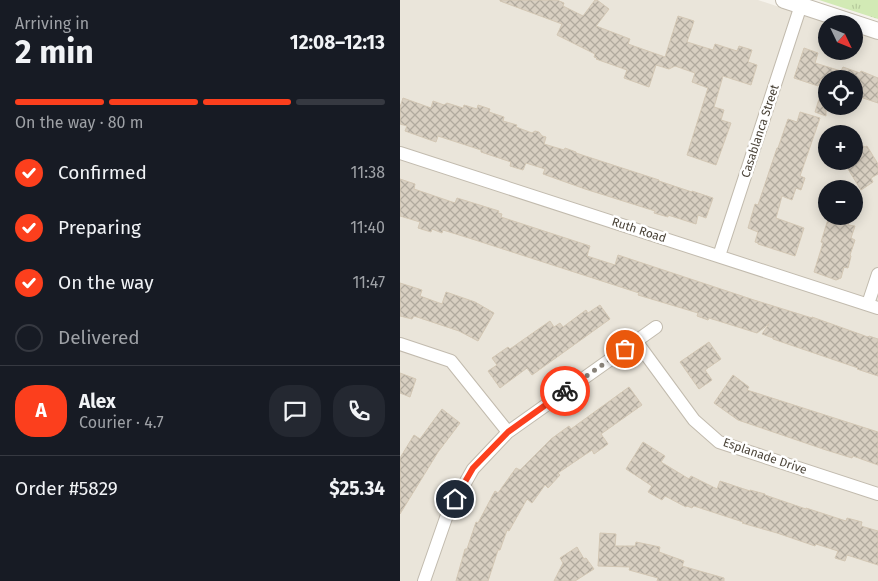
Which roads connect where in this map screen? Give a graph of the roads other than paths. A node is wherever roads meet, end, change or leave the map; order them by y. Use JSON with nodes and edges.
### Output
{"nodes":[{"id":1,"x":784,"y":0,"type":"edge"},
{"id":2,"x":801,"y":5,"type":"junction"},
{"id":3,"x":878,"y":31,"type":"edge"},
{"id":4,"x":400,"y":152,"type":"edge"},
{"id":5,"x":719,"y":256,"type":"junction"},
{"id":6,"x":878,"y":274,"type":"edge"},
{"id":7,"x":873,"y":306,"type":"edge"},
{"id":8,"x":656,"y":327,"type":"dead end"},
{"id":9,"x":636,"y":341,"type":"junction"},
{"id":10,"x":400,"y":344,"type":"edge"},
{"id":11,"x":508,"y":432,"type":"junction"},
{"id":12,"x":878,"y":494,"type":"edge"},
{"id":13,"x":424,"y":581,"type":"edge"}],
"edges":[{"from":1,"to":2,"type":"street"},
{"from":2,"to":3,"type":"street"},
{"from":2,"to":5,"type":"street","name":"Casablanca Street"},
{"from":4,"to":5,"type":"street","name":"Ruth Road"},
{"from":5,"to":7,"type":"street","name":"Ruth Road"},
{"from":6,"to":7,"type":"street"},
{"from":8,"to":9,"type":"street"},
{"from":9,"to":11,"type":"street"},
{"from":9,"to":12,"type":"street","name":"Esplanade Drive"},
{"from":10,"to":11,"type":"street"},
{"from":11,"to":13,"type":"street"}]}
